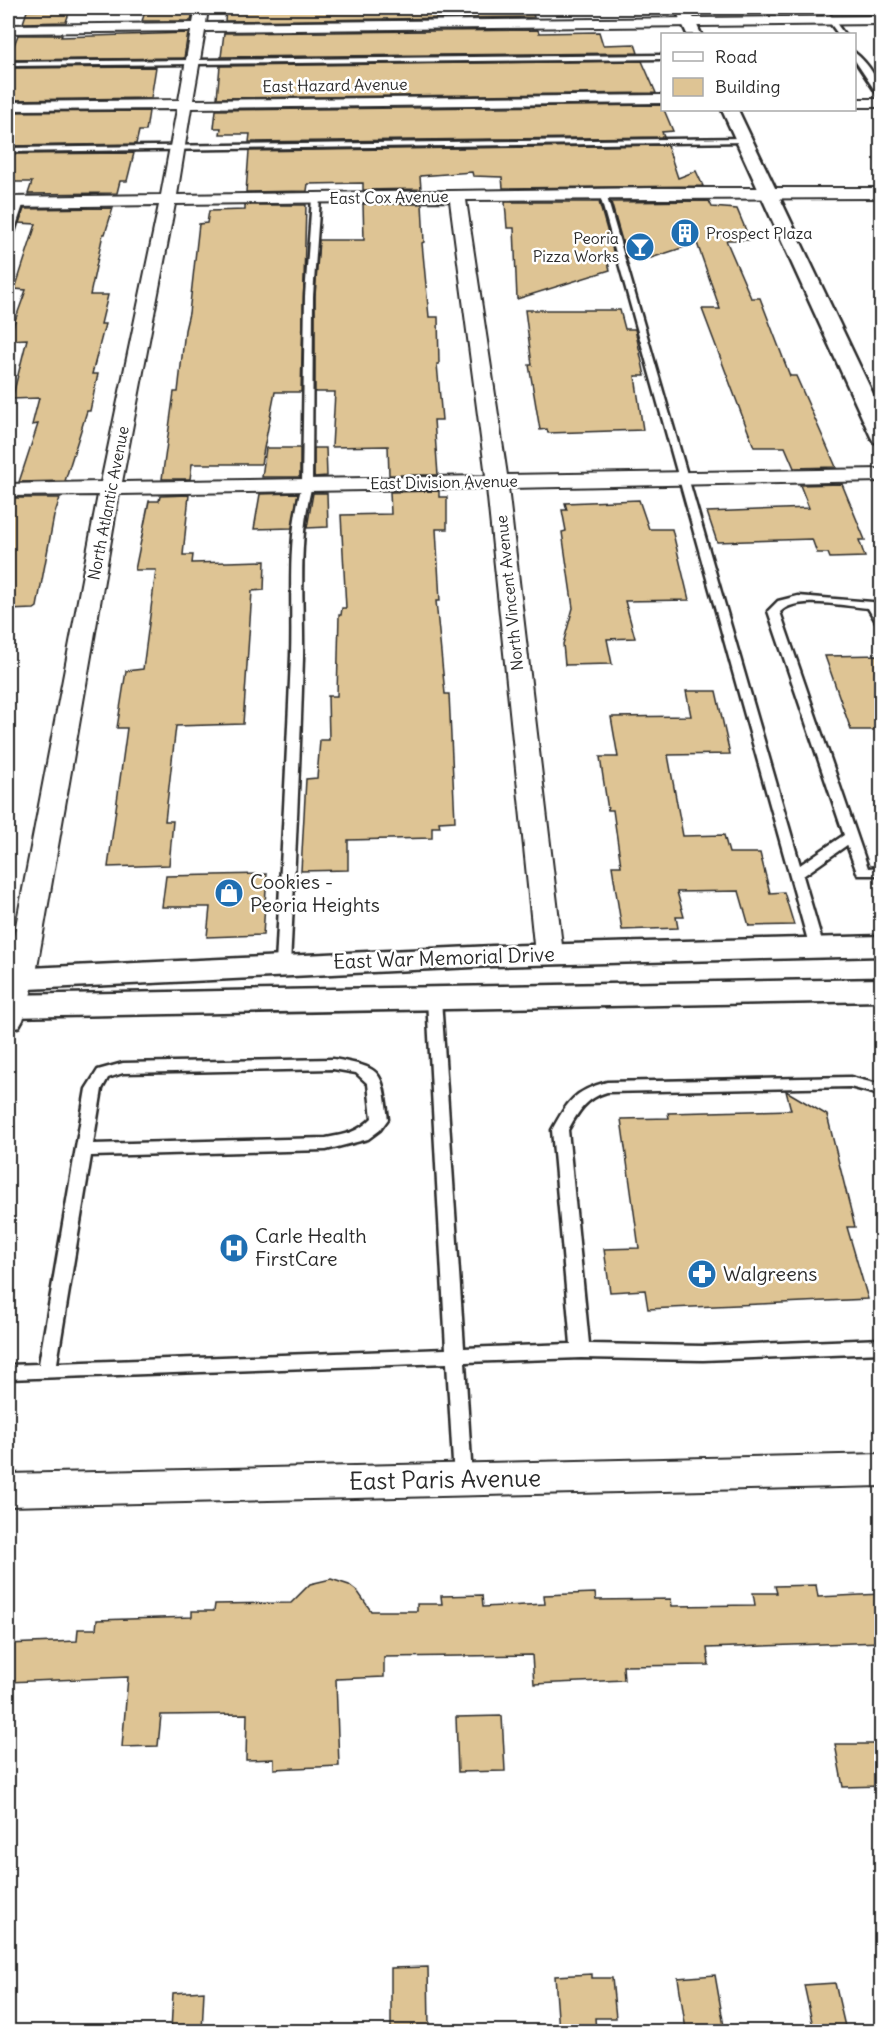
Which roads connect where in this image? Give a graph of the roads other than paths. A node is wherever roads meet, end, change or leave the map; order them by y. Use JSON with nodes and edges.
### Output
{"nodes":[{"id":1,"x":682,"y":8,"type":"edge"},
{"id":2,"x":822,"y":8,"type":"edge"},
{"id":3,"x":200,"y":17,"type":"edge"},
{"id":4,"x":882,"y":20,"type":"edge"},
{"id":5,"x":831,"y":21,"type":"junction"},
{"id":6,"x":691,"y":28,"type":"edge"},
{"id":7,"x":8,"y":29,"type":"edge"},
{"id":8,"x":840,"y":33,"type":"edge"},
{"id":9,"x":856,"y":55,"type":"edge"},
{"id":10,"x":661,"y":57,"type":"edge"},
{"id":11,"x":192,"y":63,"type":"junction"},
{"id":12,"x":8,"y":64,"type":"edge"},
{"id":13,"x":661,"y":99,"type":"edge"},
{"id":14,"x":882,"y":101,"type":"edge"},
{"id":15,"x":856,"y":103,"type":"edge"},
{"id":16,"x":184,"y":104,"type":"junction"},
{"id":17,"x":8,"y":106,"type":"edge"},
{"id":18,"x":730,"y":111,"type":"edge"},
{"id":19,"x":744,"y":140,"type":"junction"},
{"id":20,"x":176,"y":148,"type":"junction"},
{"id":21,"x":8,"y":150,"type":"edge"},
{"id":22,"x":882,"y":193,"type":"edge"},
{"id":23,"x":602,"y":194,"type":"junction"},
{"id":24,"x":770,"y":194,"type":"junction"},
{"id":25,"x":457,"y":196,"type":"junction"},
{"id":26,"x":316,"y":198,"type":"junction"},
{"id":27,"x":168,"y":200,"type":"junction"},
{"id":28,"x":14,"y":202,"type":"edge"},
{"id":29,"x":8,"y":238,"type":"edge"},
{"id":30,"x":882,"y":436,"type":"edge"},
{"id":31,"x":882,"y":475,"type":"edge"},
{"id":32,"x":683,"y":477,"type":"junction"},
{"id":33,"x":496,"y":481,"type":"junction"},
{"id":34,"x":307,"y":484,"type":"junction"},
{"id":35,"x":110,"y":488,"type":"junction"},
{"id":36,"x":8,"y":490,"type":"edge"},
{"id":37,"x":877,"y":605,"type":"edge"},
{"id":38,"x":882,"y":623,"type":"edge"},
{"id":39,"x":850,"y":836,"type":"junction"},
{"id":40,"x":882,"y":871,"type":"edge"},
{"id":41,"x":797,"y":873,"type":"junction"},
{"id":42,"x":882,"y":946,"type":"edge"},
{"id":43,"x":818,"y":948,"type":"junction"},
{"id":44,"x":549,"y":954,"type":"junction"},
{"id":45,"x":283,"y":965,"type":"junction"},
{"id":46,"x":882,"y":990,"type":"edge"},
{"id":47,"x":630,"y":994,"type":"junction"},
{"id":48,"x":882,"y":996,"type":"edge"},
{"id":49,"x":12,"y":998,"type":"edge"},
{"id":50,"x":434,"y":999,"type":"junction"},
{"id":51,"x":882,"y":1093,"type":"edge"},
{"id":52,"x":84,"y":1150,"type":"junction"},
{"id":53,"x":882,"y":1346,"type":"edge"},
{"id":54,"x":581,"y":1351,"type":"junction"},
{"id":55,"x":455,"y":1356,"type":"junction"},
{"id":56,"x":47,"y":1371,"type":"junction"},
{"id":57,"x":8,"y":1372,"type":"edge"},
{"id":58,"x":882,"y":1470,"type":"edge"},
{"id":59,"x":463,"y":1479,"type":"junction"},
{"id":60,"x":8,"y":1490,"type":"edge"}],
"edges":[{"from":1,"to":6,"type":"main road"},
{"from":2,"to":5,"type":"lane"},
{"from":3,"to":6,"type":"street"},
{"from":3,"to":7,"type":"street"},
{"from":3,"to":11,"type":"street","name":"North Atlantic Avenue"},
{"from":4,"to":5,"type":"street"},
{"from":5,"to":6,"type":"street"},
{"from":5,"to":8,"type":"lane"},
{"from":9,"to":14,"type":"lane"},
{"from":10,"to":11,"type":"lane"},
{"from":11,"to":12,"type":"lane"},
{"from":11,"to":16,"type":"street","name":"North Atlantic Avenue"},
{"from":13,"to":16,"type":"street","name":"East Hazard Avenue"},
{"from":14,"to":15,"type":"street"},
{"from":16,"to":17,"type":"street","name":"East Hazard Avenue"},
{"from":16,"to":20,"type":"street","name":"North Atlantic Avenue"},
{"from":18,"to":19,"type":"main road"},
{"from":19,"to":20,"type":"lane"},
{"from":19,"to":24,"type":"main road"},
{"from":20,"to":21,"type":"lane"},
{"from":20,"to":27,"type":"street","name":"North Atlantic Avenue"},
{"from":22,"to":24,"type":"street","name":"East Cox Avenue"},
{"from":23,"to":24,"type":"street","name":"East Cox Avenue"},
{"from":23,"to":25,"type":"street","name":"East Cox Avenue"},
{"from":23,"to":32,"type":"lane"},
{"from":24,"to":30,"type":"main road"},
{"from":25,"to":26,"type":"street","name":"East Cox Avenue"},
{"from":25,"to":33,"type":"street","name":"North Vincent Avenue"},
{"from":26,"to":27,"type":"street","name":"East Cox Avenue"},
{"from":26,"to":34,"type":"lane"},
{"from":27,"to":28,"type":"street","name":"East Cox Avenue"},
{"from":27,"to":35,"type":"street","name":"North Atlantic Avenue"},
{"from":28,"to":29,"type":"lane"},
{"from":31,"to":32,"type":"street","name":"East Division Avenue"},
{"from":32,"to":33,"type":"street","name":"East Division Avenue"},
{"from":32,"to":41,"type":"lane"},
{"from":33,"to":34,"type":"street","name":"East Division Avenue"},
{"from":33,"to":44,"type":"street","name":"North Vincent Avenue"},
{"from":34,"to":35,"type":"street","name":"East Division Avenue"},
{"from":34,"to":45,"type":"lane"},
{"from":35,"to":36,"type":"street","name":"East Division Avenue"},
{"from":35,"to":49,"type":"street","name":"North Atlantic Avenue"},
{"from":37,"to":38,"type":"lane"},
{"from":37,"to":39,"type":"lane"},
{"from":39,"to":40,"type":"lane"},
{"from":39,"to":41,"type":"lane"},
{"from":41,"to":43,"type":"lane"},
{"from":42,"to":43,"type":"main road","name":"East War Memorial Drive"},
{"from":43,"to":44,"type":"main road","name":"East War Memorial Drive"},
{"from":44,"to":45,"type":"main road","name":"East War Memorial Drive"},
{"from":45,"to":49,"type":"main road","name":"East War Memorial Drive"},
{"from":46,"to":47,"type":"main road","name":"East War Memorial Drive"},
{"from":47,"to":48,"type":"main road"},
{"from":47,"to":50,"type":"main road","name":"East War Memorial Drive"},
{"from":49,"to":50,"type":"main road","name":"East War Memorial Drive"},
{"from":50,"to":55,"type":"lane"},
{"from":51,"to":54,"type":"lane"},
{"from":52,"to":52,"type":"lane"},
{"from":52,"to":56,"type":"lane"},
{"from":53,"to":54,"type":"lane"},
{"from":54,"to":55,"type":"lane"},
{"from":55,"to":56,"type":"lane"},
{"from":55,"to":59,"type":"lane"},
{"from":56,"to":57,"type":"lane"},
{"from":58,"to":59,"type":"street","name":"East Paris Avenue"},
{"from":59,"to":60,"type":"street","name":"East Paris Avenue"}]}
